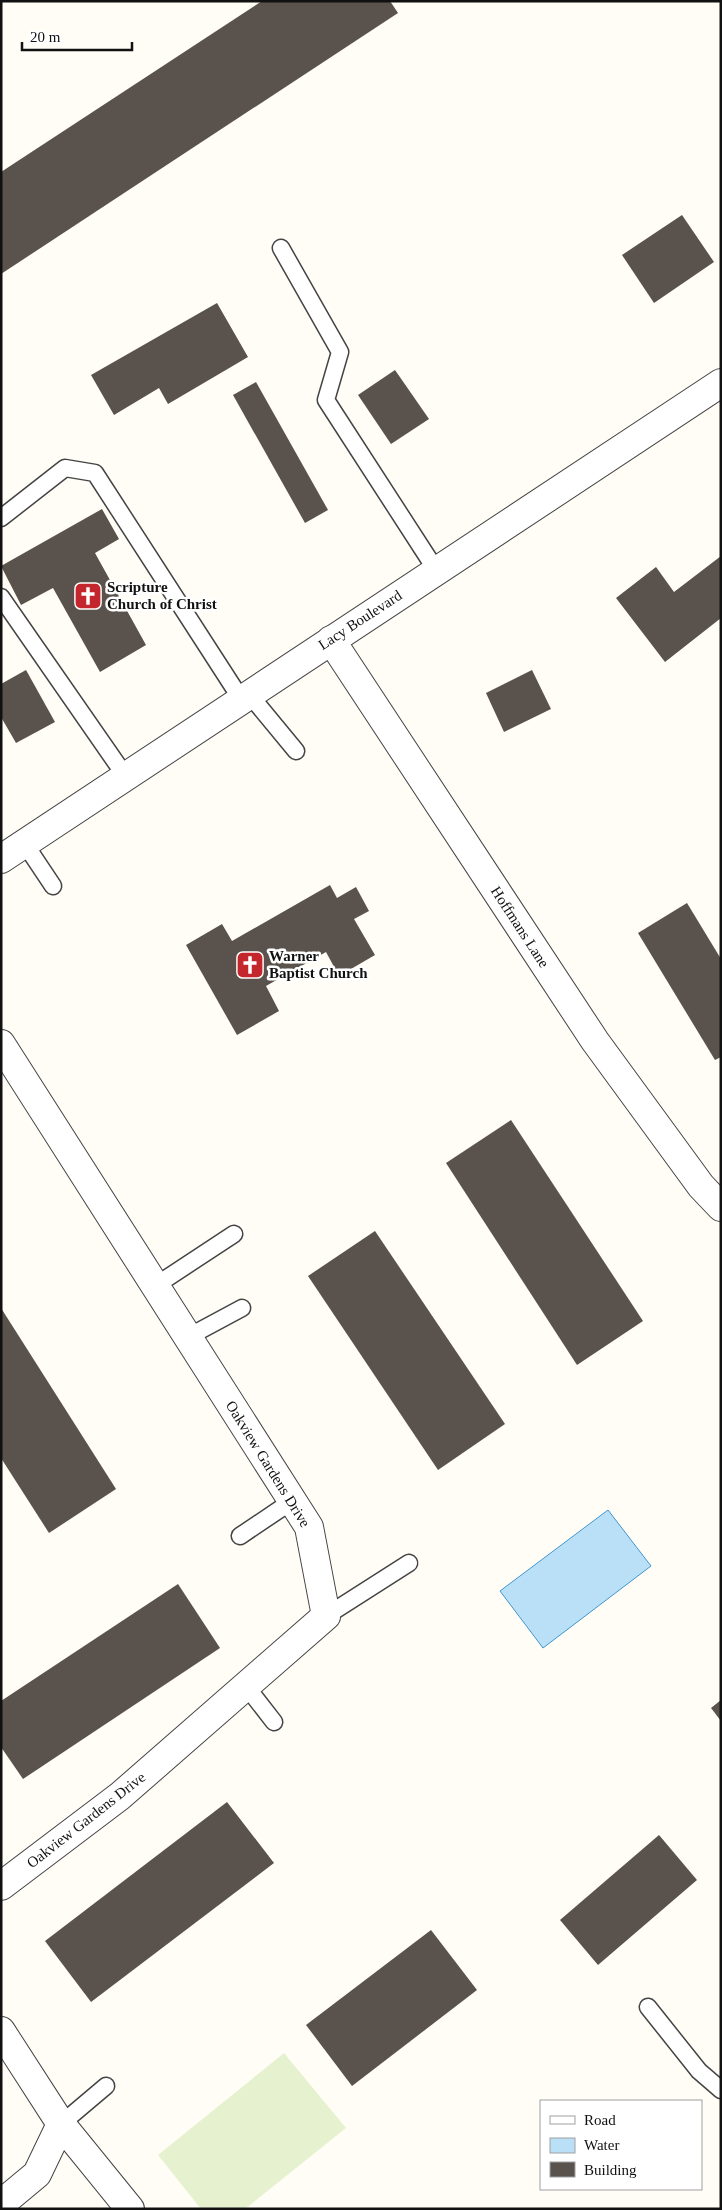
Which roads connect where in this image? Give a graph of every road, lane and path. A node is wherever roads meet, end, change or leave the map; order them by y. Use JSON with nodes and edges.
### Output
{"nodes":[{"id":1,"x":281,"y":248,"type":"dead end"},
{"id":2,"x":721,"y":383,"type":"edge"},
{"id":3,"x":1,"y":518,"type":"edge"},
{"id":4,"x":436,"y":570,"type":"junction"},
{"id":5,"x":1,"y":597,"type":"edge"},
{"id":6,"x":330,"y":640,"type":"junction"},
{"id":7,"x":245,"y":696,"type":"junction"},
{"id":8,"x":296,"y":752,"type":"dead end"},
{"id":9,"x":126,"y":777,"type":"junction"},
{"id":10,"x":25,"y":844,"type":"junction"},
{"id":11,"x":1,"y":859,"type":"edge"},
{"id":12,"x":53,"y":886,"type":"dead end"},
{"id":13,"x":1,"y":1044,"type":"edge"},
{"id":14,"x":721,"y":1207,"type":"edge"},
{"id":15,"x":234,"y":1234,"type":"dead end"},
{"id":16,"x":155,"y":1286,"type":"junction"},
{"id":17,"x":242,"y":1308,"type":"dead end"},
{"id":18,"x":188,"y":1337,"type":"junction"},
{"id":19,"x":292,"y":1501,"type":"junction"},
{"id":20,"x":240,"y":1536,"type":"dead end"},
{"id":21,"x":409,"y":1563,"type":"dead end"},
{"id":22,"x":326,"y":1616,"type":"junction"},
{"id":23,"x":246,"y":1686,"type":"junction"},
{"id":24,"x":274,"y":1722,"type":"dead end"},
{"id":25,"x":1,"y":1886,"type":"edge"},
{"id":26,"x":648,"y":2008,"type":"dead end"},
{"id":27,"x":1,"y":2031,"type":"edge"},
{"id":28,"x":106,"y":2086,"type":"dead end"},
{"id":29,"x":721,"y":2090,"type":"edge"},
{"id":30,"x":61,"y":2124,"type":"junction"},
{"id":31,"x":1,"y":2204,"type":"edge"},
{"id":32,"x":130,"y":2209,"type":"edge"}],
"edges":[{"from":1,"to":4,"type":"lane"},
{"from":2,"to":4,"type":"street","name":"Lacy Boulevard"},
{"from":3,"to":7,"type":"lane"},
{"from":4,"to":6,"type":"street","name":"Lacy Boulevard"},
{"from":5,"to":9,"type":"lane"},
{"from":6,"to":7,"type":"street","name":"Lacy Boulevard"},
{"from":6,"to":14,"type":"street","name":"Hoffmans Lane"},
{"from":7,"to":8,"type":"lane"},
{"from":7,"to":9,"type":"street","name":"Lacy Boulevard"},
{"from":9,"to":10,"type":"street","name":"Lacy Boulevard"},
{"from":10,"to":11,"type":"street","name":"Lacy Boulevard"},
{"from":10,"to":12,"type":"lane"},
{"from":13,"to":16,"type":"street","name":"Oakview Gardens Drive"},
{"from":15,"to":16,"type":"lane"},
{"from":16,"to":18,"type":"street","name":"Oakview Gardens Drive"},
{"from":17,"to":18,"type":"lane"},
{"from":18,"to":19,"type":"street","name":"Oakview Gardens Drive"},
{"from":19,"to":20,"type":"lane"},
{"from":19,"to":22,"type":"street","name":"Oakview Gardens Drive"},
{"from":21,"to":22,"type":"lane"},
{"from":22,"to":23,"type":"street","name":"Oakview Gardens Drive"},
{"from":23,"to":24,"type":"lane"},
{"from":23,"to":25,"type":"street","name":"Oakview Gardens Drive"},
{"from":26,"to":29,"type":"lane"},
{"from":27,"to":30,"type":"street"},
{"from":28,"to":30,"type":"lane"},
{"from":30,"to":31,"type":"street"},
{"from":30,"to":32,"type":"street"}]}
